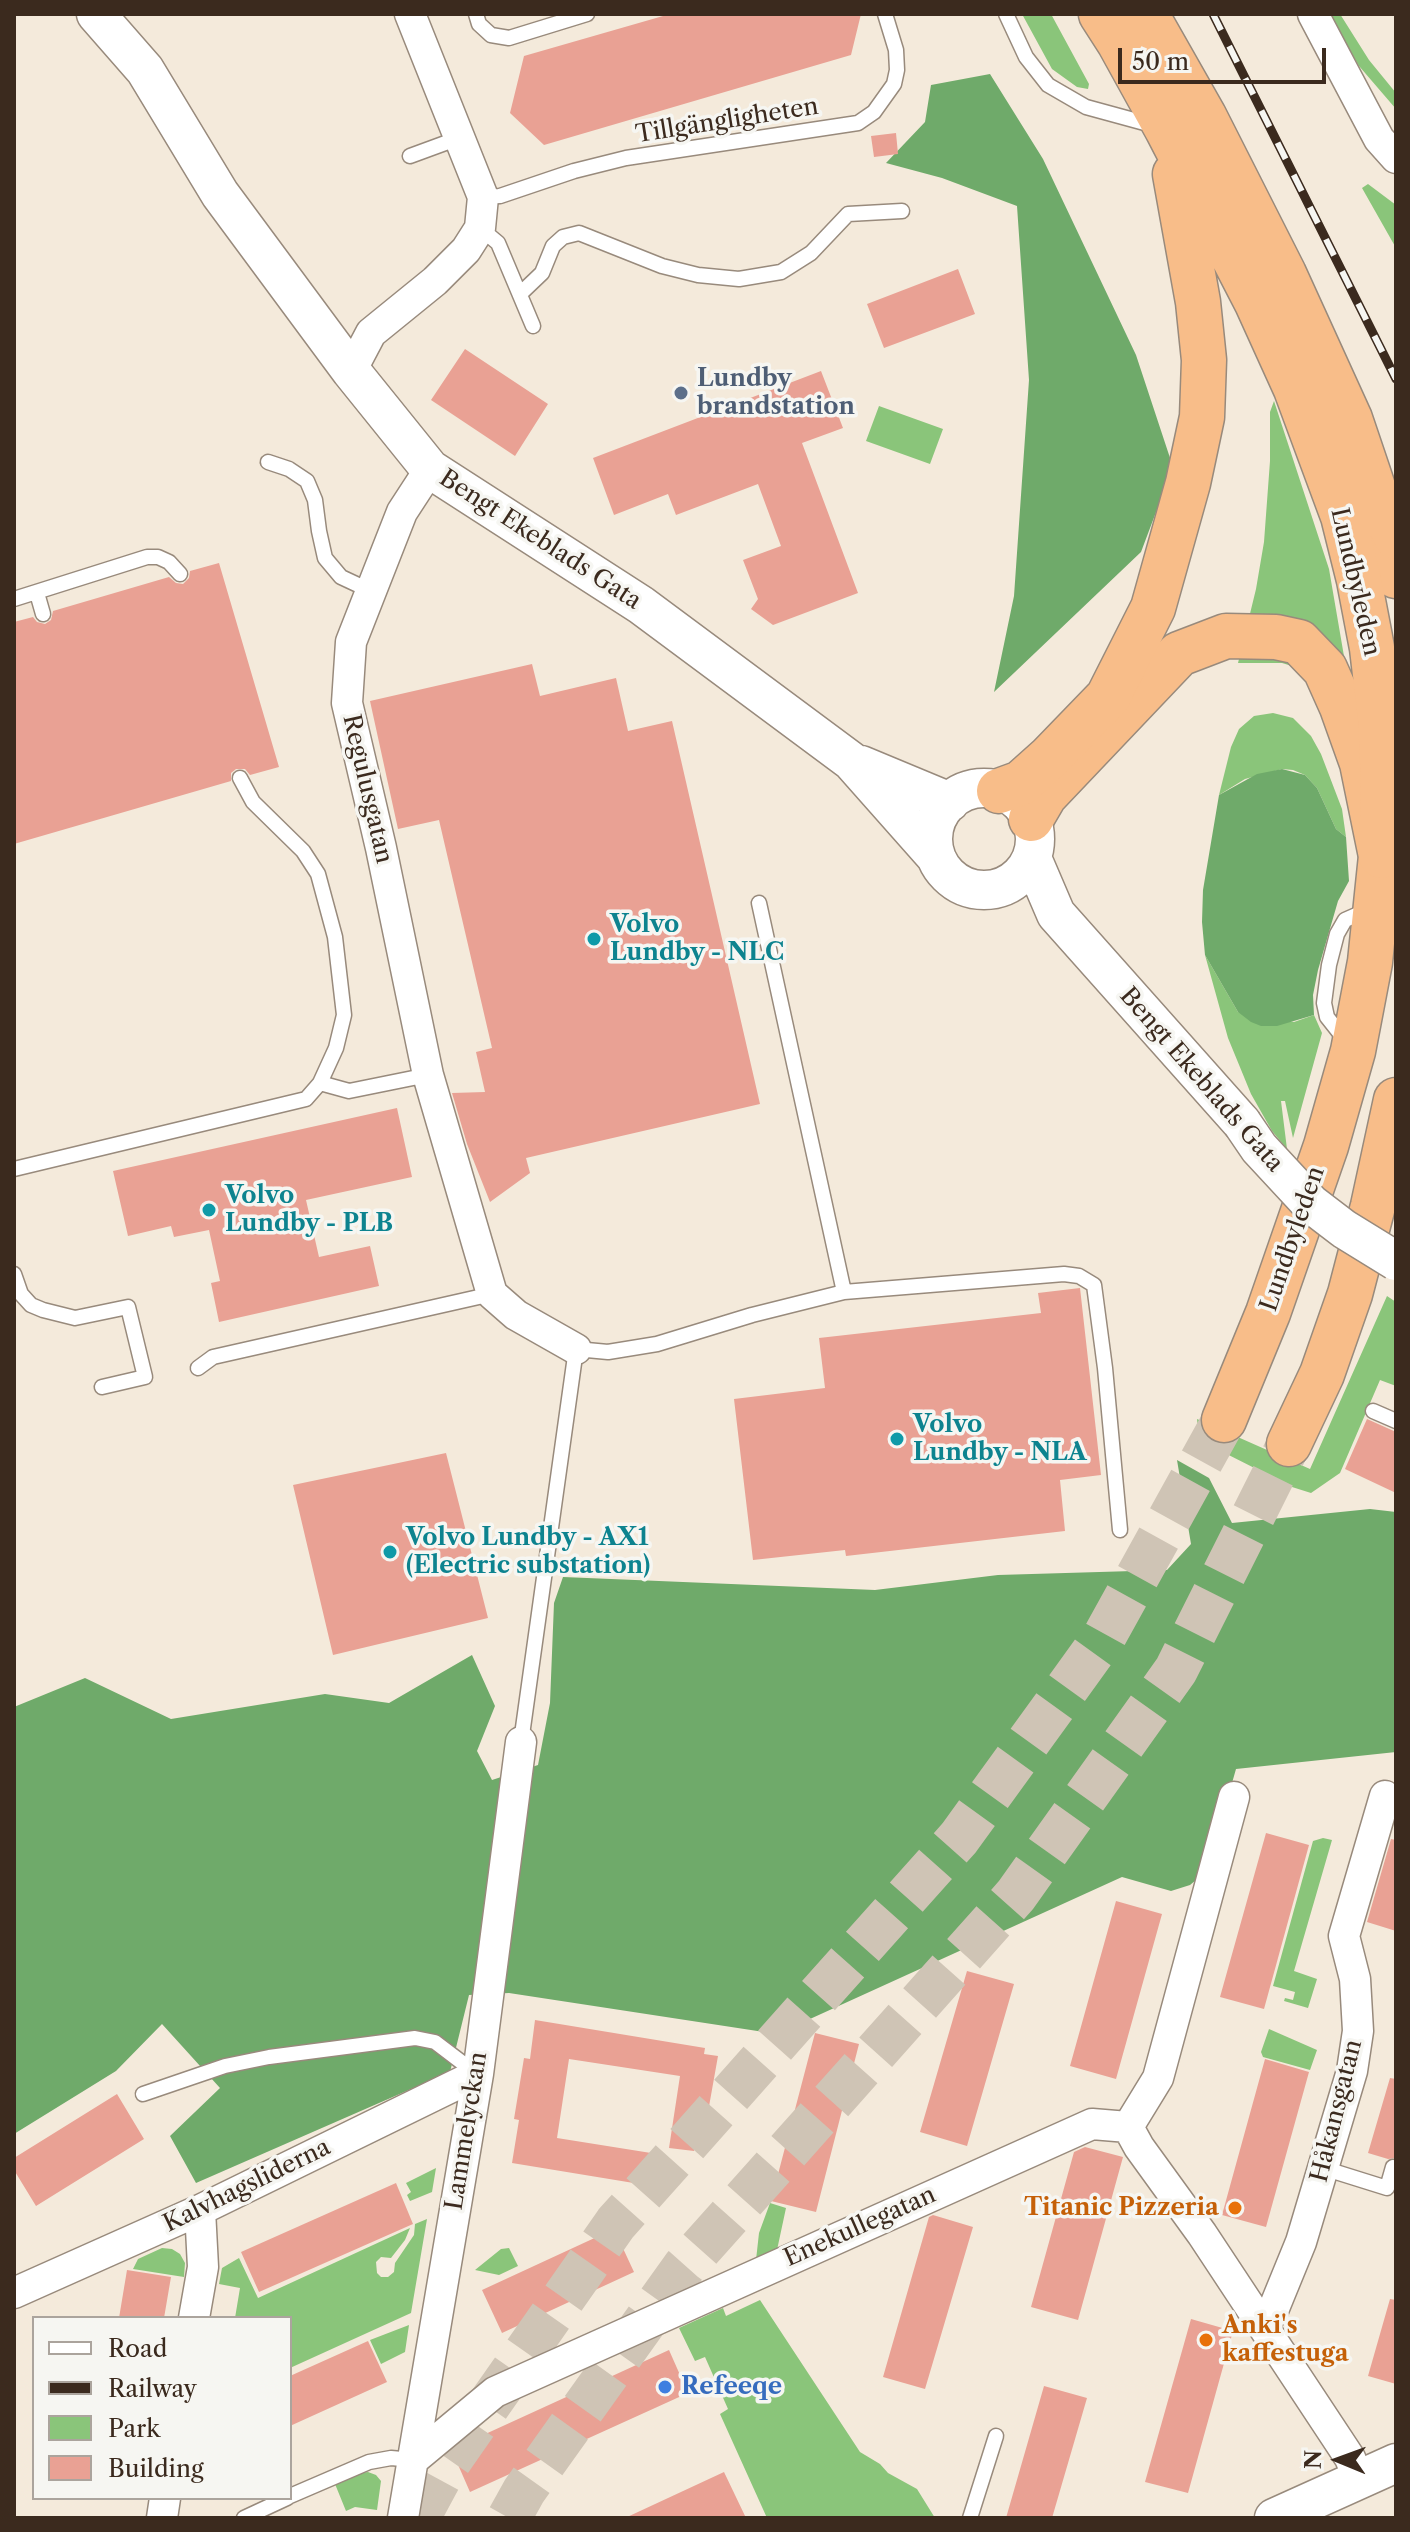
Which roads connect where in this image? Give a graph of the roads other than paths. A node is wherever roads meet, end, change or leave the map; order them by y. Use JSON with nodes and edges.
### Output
{"nodes":[{"id":1,"x":96,"y":14,"type":"edge"},
{"id":2,"x":132,"y":14,"type":"edge"},
{"id":3,"x":410,"y":14,"type":"edge"},
{"id":4,"x":476,"y":14,"type":"edge"},
{"id":5,"x":587,"y":14,"type":"edge"},
{"id":6,"x":885,"y":14,"type":"edge"},
{"id":7,"x":1006,"y":14,"type":"edge"},
{"id":8,"x":1101,"y":14,"type":"edge"},
{"id":9,"x":1146,"y":14,"type":"edge"},
{"id":10,"x":1313,"y":14,"type":"edge"},
{"id":11,"x":145,"y":70,"type":"junction"},
{"id":12,"x":1355,"y":94,"type":"junction"},
{"id":13,"x":1396,"y":126,"type":"edge"},
{"id":14,"x":1167,"y":129,"type":"junction"},
{"id":15,"x":459,"y":138,"type":"junction"},
{"id":16,"x":410,"y":156,"type":"dead end"},
{"id":17,"x":1396,"y":158,"type":"edge"},
{"id":18,"x":483,"y":197,"type":"junction"},
{"id":19,"x":902,"y":211,"type":"dead end"},
{"id":20,"x":480,"y":228,"type":"junction"},
{"id":21,"x":520,"y":294,"type":"junction"},
{"id":22,"x":533,"y":326,"type":"dead end"},
{"id":23,"x":351,"y":371,"type":"junction"},
{"id":24,"x":268,"y":462,"type":"dead end"},
{"id":25,"x":430,"y":469,"type":"junction"},
{"id":26,"x":1376,"y":496,"type":"junction"},
{"id":27,"x":1396,"y":537,"type":"edge"},
{"id":28,"x":180,"y":574,"type":"dead end"},
{"id":29,"x":1396,"y":576,"type":"edge"},
{"id":30,"x":371,"y":591,"type":"junction"},
{"id":31,"x":37,"y":593,"type":"junction"},
{"id":32,"x":14,"y":599,"type":"edge"},
{"id":33,"x":43,"y":614,"type":"dead end"},
{"id":34,"x":851,"y":761,"type":"junction"},
{"id":35,"x":240,"y":778,"type":"dead end"},
{"id":36,"x":999,"y":791,"type":"junction"},
{"id":37,"x":950,"y":802,"type":"junction"},
{"id":38,"x":1031,"y":839,"type":"junction"},
{"id":39,"x":1381,"y":856,"type":"junction"},
{"id":40,"x":936,"y":857,"type":"junction"},
{"id":41,"x":1006,"y":886,"type":"junction"},
{"id":42,"x":759,"y":903,"type":"dead end"},
{"id":43,"x":1056,"y":914,"type":"junction"},
{"id":44,"x":428,"y":1075,"type":"junction"},
{"id":45,"x":320,"y":1083,"type":"junction"},
{"id":46,"x":1396,"y":1100,"type":"edge"},
{"id":47,"x":14,"y":1169,"type":"edge"},
{"id":48,"x":1396,"y":1214,"type":"edge"},
{"id":49,"x":1396,"y":1261,"type":"edge"},
{"id":50,"x":14,"y":1274,"type":"edge"},
{"id":51,"x":844,"y":1292,"type":"junction"},
{"id":52,"x":492,"y":1294,"type":"junction"},
{"id":53,"x":1350,"y":1294,"type":"junction"},
{"id":54,"x":576,"y":1349,"type":"junction"},
{"id":55,"x":198,"y":1368,"type":"dead end"},
{"id":56,"x":102,"y":1387,"type":"dead end"},
{"id":57,"x":1373,"y":1411,"type":"dead end"},
{"id":58,"x":1224,"y":1420,"type":"tunnel mouth"},
{"id":59,"x":1396,"y":1421,"type":"edge"},
{"id":60,"x":1289,"y":1444,"type":"tunnel mouth"},
{"id":61,"x":1120,"y":1530,"type":"dead end"},
{"id":62,"x":521,"y":1742,"type":"joint"},
{"id":63,"x":1385,"y":1796,"type":"dead end"},
{"id":64,"x":1234,"y":1797,"type":"dead end"},
{"id":65,"x":478,"y":2074,"type":"junction"},
{"id":66,"x":143,"y":2094,"type":"dead end"},
{"id":67,"x":1128,"y":2127,"type":"junction"},
{"id":68,"x":1393,"y":2167,"type":"dead end"},
{"id":69,"x":1323,"y":2168,"type":"junction"},
{"id":70,"x":200,"y":2210,"type":"junction"},
{"id":71,"x":14,"y":2293,"type":"edge"},
{"id":72,"x":194,"y":2316,"type":"edge"},
{"id":73,"x":1264,"y":2327,"type":"junction"},
{"id":74,"x":996,"y":2436,"type":"dead end"},
{"id":75,"x":413,"y":2460,"type":"junction"},
{"id":76,"x":1396,"y":2463,"type":"edge"},
{"id":77,"x":1359,"y":2480,"type":"junction"},
{"id":78,"x":292,"y":2495,"type":"edge"},
{"id":79,"x":282,"y":2500,"type":"edge"},
{"id":80,"x":1288,"y":2515,"type":"edge"},
{"id":81,"x":244,"y":2518,"type":"edge"},
{"id":82,"x":403,"y":2518,"type":"edge"},
{"id":83,"x":970,"y":2518,"type":"edge"}],
"edges":[{"from":1,"to":11,"type":"street","name":"Bengt Ekeblads Gata"},
{"from":2,"to":11,"type":"street","name":"Bengt Ekeblads Gata"},
{"from":3,"to":15,"type":"street"},
{"from":4,"to":5,"type":"lane"},
{"from":6,"to":18,"type":"lane","name":"Tillgängligheten"},
{"from":7,"to":14,"type":"lane"},
{"from":8,"to":14,"type":"highway","name":"Lundbyleden"},
{"from":9,"to":26,"type":"highway","name":"Lundbyleden"},
{"from":10,"to":12,"type":"street"},
{"from":11,"to":23,"type":"street","name":"Bengt Ekeblads Gata"},
{"from":12,"to":13,"type":"street"},
{"from":12,"to":17,"type":"street"},
{"from":14,"to":36,"type":"highway"},
{"from":14,"to":39,"type":"highway","name":"Lundbyleden"},
{"from":15,"to":16,"type":"lane"},
{"from":15,"to":18,"type":"street"},
{"from":18,"to":20,"type":"street"},
{"from":19,"to":21,"type":"lane"},
{"from":20,"to":21,"type":"lane"},
{"from":20,"to":23,"type":"street"},
{"from":21,"to":22,"type":"lane"},
{"from":23,"to":25,"type":"street","name":"Bengt Ekeblads Gata"},
{"from":24,"to":30,"type":"lane"},
{"from":25,"to":30,"type":"street","name":"Regulusgatan"},
{"from":25,"to":34,"type":"street","name":"Bengt Ekeblads Gata"},
{"from":26,"to":27,"type":"highway"},
{"from":26,"to":29,"type":"highway","name":"Lundbyleden"},
{"from":28,"to":31,"type":"lane"},
{"from":30,"to":44,"type":"street","name":"Regulusgatan"},
{"from":31,"to":32,"type":"lane"},
{"from":31,"to":33,"type":"lane"},
{"from":34,"to":37,"type":"street","name":"Bengt Ekeblads Gata"},
{"from":34,"to":40,"type":"street","name":"Bengt Ekeblads Gata"},
{"from":35,"to":45,"type":"lane"},
{"from":36,"to":37,"type":"street"},
{"from":36,"to":38,"type":"street","name":"Bengt Ekeblads Gata"},
{"from":37,"to":40,"type":"street"},
{"from":38,"to":39,"type":"highway"},
{"from":38,"to":41,"type":"street"},
{"from":38,"to":43,"type":"street","name":"Bengt Ekeblads Gata"},
{"from":39,"to":58,"type":"highway","name":"Lundbyleden"},
{"from":40,"to":41,"type":"street","name":"Bengt Ekeblads Gata"},
{"from":41,"to":43,"type":"street","name":"Bengt Ekeblads Gata"},
{"from":42,"to":51,"type":"lane"},
{"from":43,"to":49,"type":"street","name":"Bengt Ekeblads Gata","bridge":true},
{"from":44,"to":45,"type":"lane"},
{"from":44,"to":52,"type":"street","name":"Regulusgatan"},
{"from":45,"to":47,"type":"lane"},
{"from":46,"to":53,"type":"highway"},
{"from":48,"to":53,"type":"highway"},
{"from":50,"to":56,"type":"lane"},
{"from":51,"to":54,"type":"lane"},
{"from":51,"to":61,"type":"lane"},
{"from":52,"to":54,"type":"street"},
{"from":52,"to":55,"type":"lane"},
{"from":53,"to":60,"type":"highway"},
{"from":54,"to":62,"type":"lane"},
{"from":57,"to":59,"type":"lane"},
{"from":62,"to":65,"type":"street","name":"Lammelyckan"},
{"from":63,"to":69,"type":"street","name":"Håkansgatan"},
{"from":64,"to":67,"type":"street"},
{"from":65,"to":66,"type":"lane"},
{"from":65,"to":70,"type":"street","name":"Kalvhagsliderna"},
{"from":65,"to":75,"type":"street","name":"Lammelyckan"},
{"from":67,"to":73,"type":"street"},
{"from":67,"to":75,"type":"street","name":"Enekullegatan"},
{"from":68,"to":69,"type":"lane"},
{"from":69,"to":73,"type":"street","name":"Håkansgatan"},
{"from":70,"to":71,"type":"street","name":"Kalvhagsliderna"},
{"from":70,"to":72,"type":"street"},
{"from":73,"to":77,"type":"street"},
{"from":74,"to":83,"type":"lane"},
{"from":75,"to":78,"type":"lane"},
{"from":75,"to":82,"type":"street","name":"Lammelyckan"},
{"from":76,"to":77,"type":"street"},
{"from":77,"to":80,"type":"street"},
{"from":79,"to":81,"type":"lane"}]}
